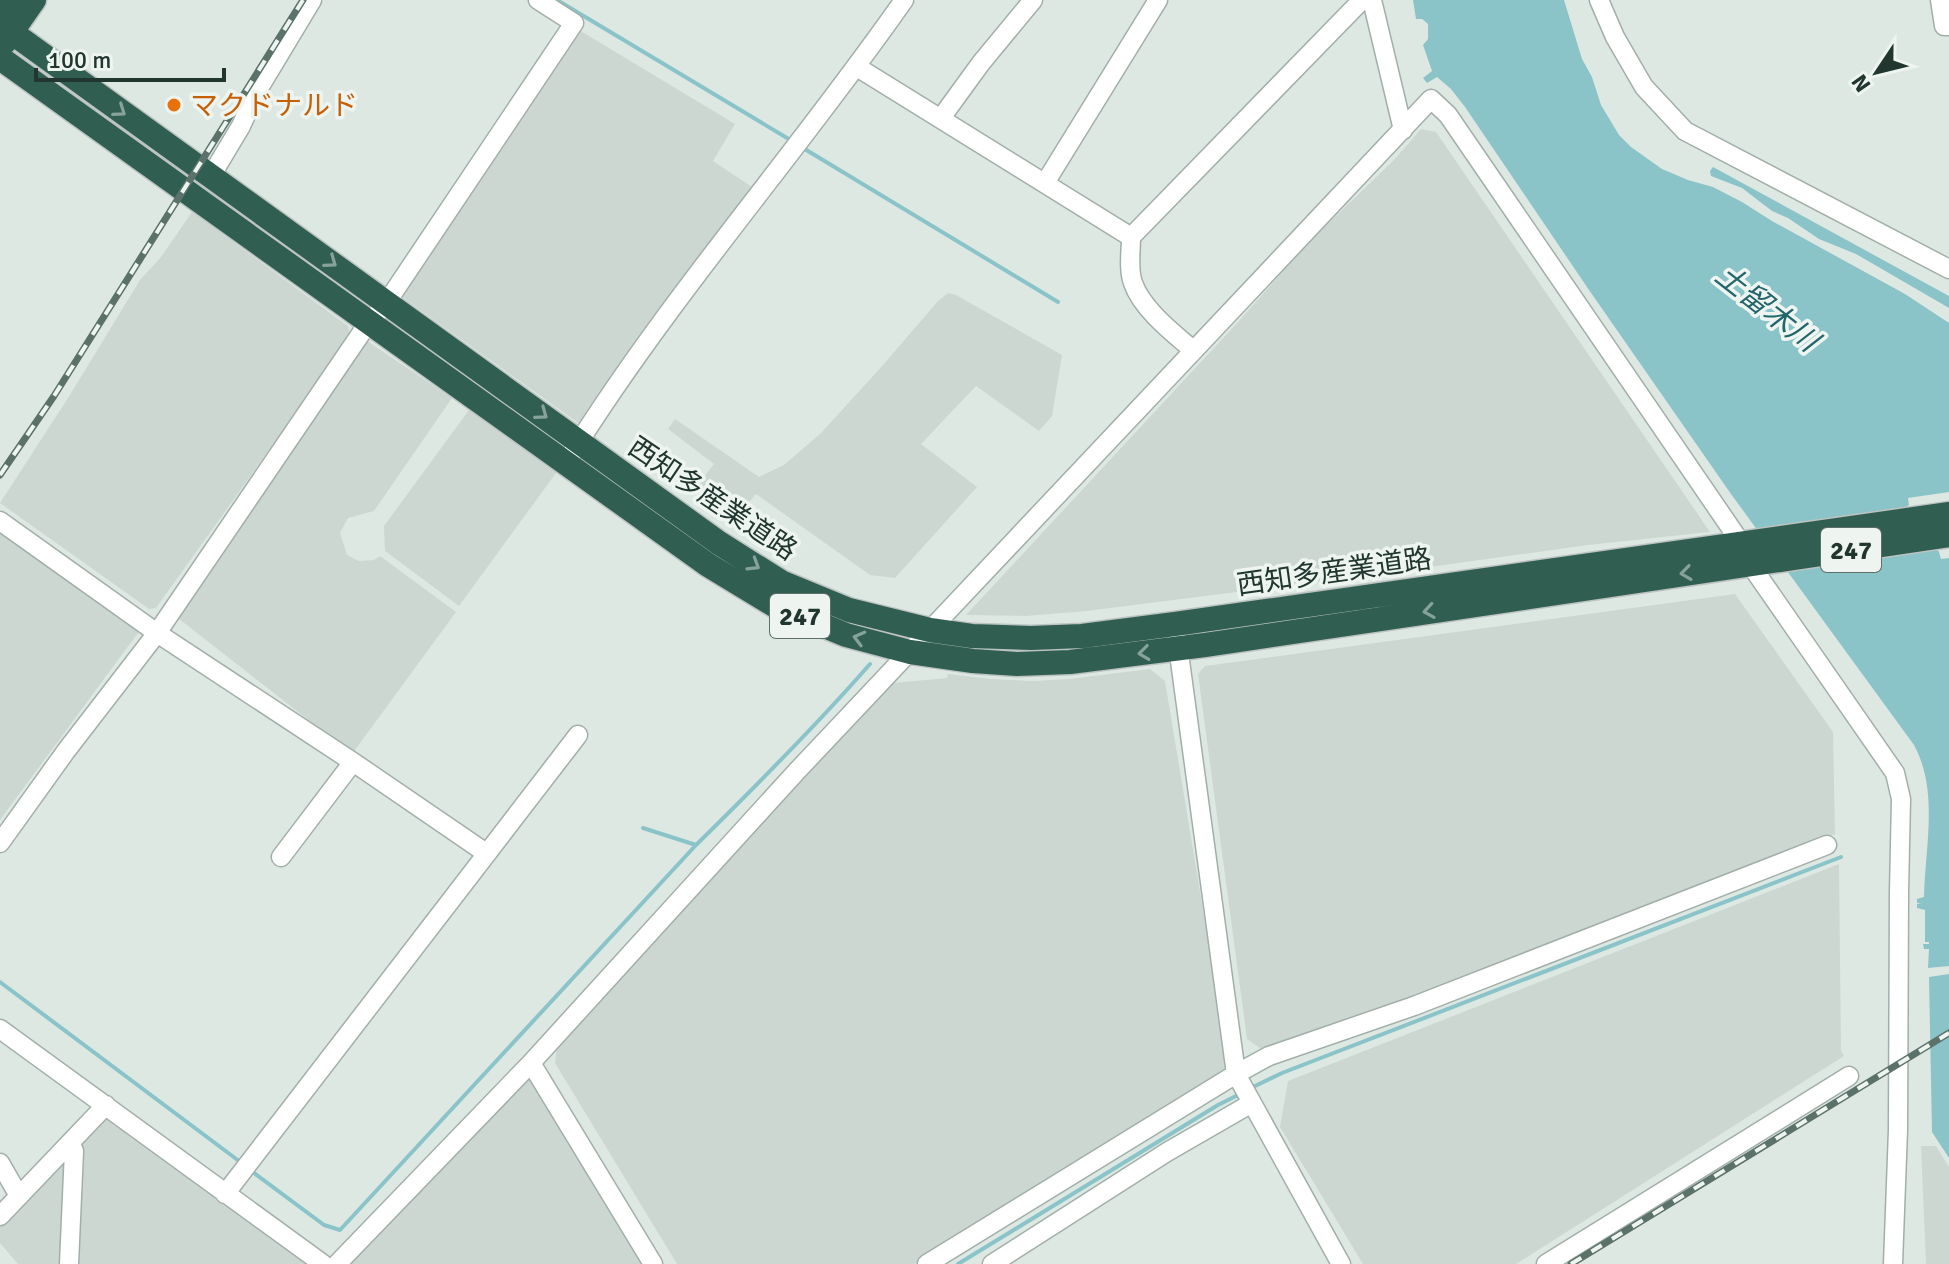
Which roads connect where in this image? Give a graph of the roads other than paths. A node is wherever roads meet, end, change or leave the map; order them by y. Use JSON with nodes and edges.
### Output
{"nodes":[{"id":1,"x":10,"y":0,"type":"edge"},
{"id":2,"x":34,"y":0,"type":"edge"},
{"id":3,"x":312,"y":0,"type":"edge"},
{"id":4,"x":538,"y":0,"type":"edge"},
{"id":5,"x":904,"y":0,"type":"edge"},
{"id":6,"x":1033,"y":0,"type":"edge"},
{"id":7,"x":1158,"y":0,"type":"edge"},
{"id":8,"x":1362,"y":0,"type":"edge"},
{"id":9,"x":1372,"y":0,"type":"edge"},
{"id":10,"x":1599,"y":0,"type":"edge"},
{"id":11,"x":1940,"y":0,"type":"edge"},
{"id":12,"x":1949,"y":26,"type":"edge"},
{"id":13,"x":3,"y":30,"type":"edge"},
{"id":14,"x":0,"y":58,"type":"edge"},
{"id":15,"x":857,"y":67,"type":"junction"},
{"id":16,"x":941,"y":118,"type":"junction"},
{"id":17,"x":1403,"y":130,"type":"junction"},
{"id":18,"x":211,"y":176,"type":"junction"},
{"id":19,"x":1045,"y":183,"type":"junction"},
{"id":20,"x":1131,"y":237,"type":"junction"},
{"id":21,"x":1949,"y":269,"type":"edge"},
{"id":22,"x":387,"y":302,"type":"junction"},
{"id":23,"x":370,"y":322,"type":"junction"},
{"id":24,"x":1193,"y":350,"type":"junction"},
{"id":25,"x":579,"y":441,"type":"junction"},
{"id":26,"x":565,"y":464,"type":"junction"},
{"id":27,"x":1949,"y":514,"type":"edge"},
{"id":28,"x":0,"y":521,"type":"edge"},
{"id":29,"x":1937,"y":530,"type":"edge"},
{"id":30,"x":1751,"y":553,"type":"junction"},
{"id":31,"x":1175,"y":624,"type":"junction"},
{"id":32,"x":930,"y":630,"type":"junction"},
{"id":33,"x":157,"y":633,"type":"junction"},
{"id":34,"x":1178,"y":648,"type":"junction"},
{"id":35,"x":910,"y":652,"type":"junction"},
{"id":36,"x":578,"y":735,"type":"dead end"},
{"id":37,"x":353,"y":762,"type":"junction"},
{"id":38,"x":0,"y":843,"type":"edge"},
{"id":39,"x":1827,"y":845,"type":"dead end"},
{"id":40,"x":486,"y":853,"type":"junction"},
{"id":41,"x":281,"y":857,"type":"dead end"},
{"id":42,"x":0,"y":1029,"type":"edge"},
{"id":43,"x":531,"y":1063,"type":"junction"},
{"id":44,"x":1236,"y":1074,"type":"junction"},
{"id":45,"x":1849,"y":1076,"type":"dead end"},
{"id":46,"x":1252,"y":1103,"type":"junction"},
{"id":47,"x":106,"y":1105,"type":"junction"},
{"id":48,"x":71,"y":1144,"type":"junction"},
{"id":49,"x":0,"y":1163,"type":"edge"},
{"id":50,"x":225,"y":1194,"type":"junction"},
{"id":51,"x":19,"y":1196,"type":"junction"},
{"id":52,"x":0,"y":1216,"type":"edge"},
{"id":53,"x":69,"y":1264,"type":"edge"},
{"id":54,"x":323,"y":1264,"type":"edge"},
{"id":55,"x":337,"y":1264,"type":"edge"},
{"id":56,"x":653,"y":1264,"type":"edge"},
{"id":57,"x":927,"y":1264,"type":"edge"},
{"id":58,"x":992,"y":1264,"type":"edge"},
{"id":59,"x":1341,"y":1264,"type":"edge"},
{"id":60,"x":1546,"y":1264,"type":"edge"},
{"id":61,"x":1893,"y":1264,"type":"edge"}],
"edges":[{"from":1,"to":13,"type":"highway"},
{"from":2,"to":13,"type":"highway"},
{"from":3,"to":18,"type":"street"},
{"from":4,"to":22,"type":"street"},
{"from":5,"to":15,"type":"street"},
{"from":6,"to":16,"type":"street"},
{"from":7,"to":19,"type":"street"},
{"from":8,"to":20,"type":"street"},
{"from":9,"to":17,"type":"street"},
{"from":10,"to":21,"type":"street"},
{"from":11,"to":12,"type":"street"},
{"from":13,"to":18,"type":"highway","name":"西知多産業道路","number":"247","one_way":true},
{"from":14,"to":23,"type":"highway","name":"西知多産業道路","number":"247"},
{"from":15,"to":16,"type":"street"},
{"from":15,"to":25,"type":"street"},
{"from":16,"to":19,"type":"street"},
{"from":17,"to":24,"type":"street"},
{"from":17,"to":30,"type":"street"},
{"from":18,"to":22,"type":"highway","name":"西知多産業道路","number":"247","one_way":true},
{"from":19,"to":20,"type":"street"},
{"from":20,"to":24,"type":"street"},
{"from":22,"to":23,"type":"street"},
{"from":22,"to":25,"type":"highway","name":"西知多産業道路","number":"247","one_way":true},
{"from":23,"to":26,"type":"highway","name":"西知多産業道路","number":"247"},
{"from":23,"to":33,"type":"street"},
{"from":24,"to":32,"type":"street"},
{"from":25,"to":26,"type":"street"},
{"from":25,"to":32,"type":"highway","name":"西知多産業道路","number":"247","one_way":true},
{"from":35,"to":26,"type":"highway","name":"西知多産業道路","number":"247","one_way":true},
{"from":27,"to":29,"type":"highway","name":"西知多産業道路","number":"247"},
{"from":28,"to":33,"type":"street"},
{"from":29,"to":30,"type":"highway","name":"西知多産業道路","number":"247"},
{"from":30,"to":31,"type":"highway","name":"西知多産業道路","number":"247"},
{"from":30,"to":34,"type":"highway","name":"西知多産業道路","number":"247","one_way":true},
{"from":30,"to":61,"type":"street"},
{"from":31,"to":32,"type":"highway","name":"西知多産業道路","number":"247"},
{"from":31,"to":34,"type":"street"},
{"from":32,"to":35,"type":"street"},
{"from":33,"to":37,"type":"street"},
{"from":33,"to":38,"type":"street"},
{"from":34,"to":35,"type":"highway","name":"西知多産業道路","number":"247","one_way":true},
{"from":34,"to":44,"type":"street"},
{"from":35,"to":43,"type":"street"},
{"from":36,"to":40,"type":"street"},
{"from":37,"to":40,"type":"street"},
{"from":37,"to":41,"type":"street"},
{"from":39,"to":44,"type":"street"},
{"from":40,"to":50,"type":"street"},
{"from":42,"to":47,"type":"street"},
{"from":43,"to":55,"type":"street"},
{"from":43,"to":56,"type":"street"},
{"from":44,"to":46,"type":"street"},
{"from":44,"to":57,"type":"street"},
{"from":45,"to":60,"type":"street"},
{"from":46,"to":58,"type":"street"},
{"from":46,"to":59,"type":"street"},
{"from":47,"to":48,"type":"street"},
{"from":47,"to":50,"type":"street"},
{"from":48,"to":51,"type":"street"},
{"from":48,"to":53,"type":"street"},
{"from":49,"to":51,"type":"street"},
{"from":50,"to":54,"type":"street"},
{"from":51,"to":52,"type":"street"}]}
